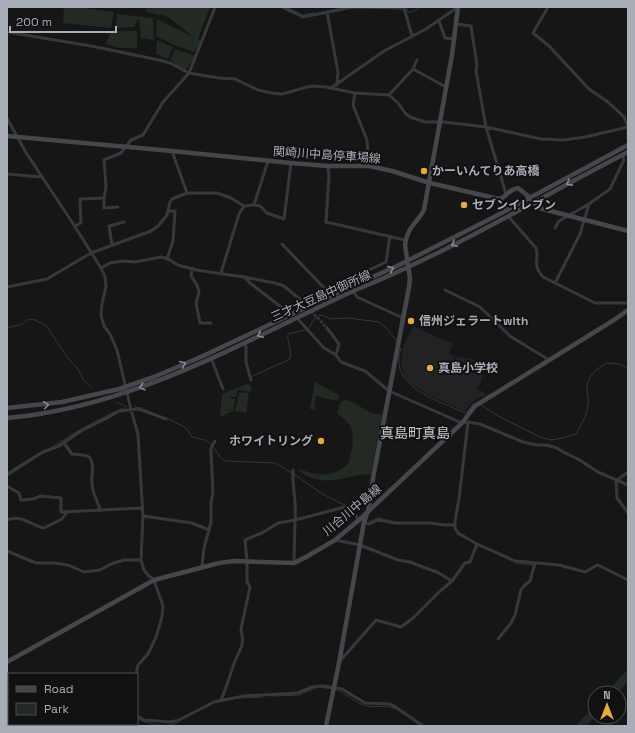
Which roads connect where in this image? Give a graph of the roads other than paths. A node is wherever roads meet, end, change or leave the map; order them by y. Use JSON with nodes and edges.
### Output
{"nodes":[{"id":1,"x":215,"y":7,"type":"edge"},
{"id":2,"x":282,"y":7,"type":"edge"},
{"id":3,"x":458,"y":7,"type":"edge"},
{"id":4,"x":548,"y":7,"type":"edge"},
{"id":5,"x":327,"y":12,"type":"junction"},
{"id":6,"x":439,"y":21,"type":"junction"},
{"id":7,"x":457,"y":24,"type":"junction"},
{"id":8,"x":7,"y":32,"type":"edge"},
{"id":9,"x":412,"y":36,"type":"junction"},
{"id":10,"x":454,"y":39,"type":"junction"},
{"id":11,"x":417,"y":60,"type":"dead end"},
{"id":12,"x":413,"y":69,"type":"junction"},
{"id":13,"x":189,"y":73,"type":"junction"},
{"id":14,"x":337,"y":85,"type":"junction"},
{"id":15,"x":446,"y":87,"type":"junction"},
{"id":16,"x":331,"y":88,"type":"junction"},
{"id":17,"x":355,"y":93,"type":"junction"},
{"id":18,"x":389,"y":95,"type":"junction"},
{"id":19,"x":626,"y":117,"type":"edge"},
{"id":20,"x":7,"y":118,"type":"edge"},
{"id":21,"x":440,"y":122,"type":"junction"},
{"id":22,"x":486,"y":127,"type":"junction"},
{"id":23,"x":628,"y":127,"type":"edge"},
{"id":24,"x":7,"y":136,"type":"edge"},
{"id":25,"x":17,"y":137,"type":"junction"},
{"id":26,"x":628,"y":139,"type":"edge"},
{"id":27,"x":628,"y":145,"type":"edge"},
{"id":28,"x":125,"y":147,"type":"junction"},
{"id":29,"x":172,"y":151,"type":"junction"},
{"id":30,"x":628,"y":152,"type":"edge"},
{"id":31,"x":628,"y":156,"type":"edge"},
{"id":32,"x":625,"y":158,"type":"edge"},
{"id":33,"x":268,"y":161,"type":"junction"},
{"id":34,"x":292,"y":163,"type":"junction"},
{"id":35,"x":328,"y":166,"type":"junction"},
{"id":36,"x":369,"y":166,"type":"junction"},
{"id":37,"x":7,"y":174,"type":"edge"},
{"id":38,"x":41,"y":177,"type":"junction"},
{"id":39,"x":430,"y":183,"type":"junction"},
{"id":40,"x":187,"y":193,"type":"junction"},
{"id":41,"x":506,"y":194,"type":"junction"},
{"id":42,"x":104,"y":198,"type":"junction"},
{"id":43,"x":530,"y":198,"type":"junction"},
{"id":44,"x":533,"y":202,"type":"junction"},
{"id":45,"x":589,"y":204,"type":"junction"},
{"id":46,"x":254,"y":205,"type":"junction"},
{"id":47,"x":244,"y":206,"type":"junction"},
{"id":48,"x":118,"y":207,"type":"dead end"},
{"id":49,"x":169,"y":211,"type":"junction"},
{"id":50,"x":508,"y":216,"type":"junction"},
{"id":51,"x":568,"y":216,"type":"junction"},
{"id":52,"x":584,"y":220,"type":"junction"},
{"id":53,"x":124,"y":222,"type":"dead end"},
{"id":54,"x":74,"y":226,"type":"junction"},
{"id":55,"x":555,"y":228,"type":"dead end"},
{"id":56,"x":628,"y":231,"type":"edge"},
{"id":57,"x":390,"y":236,"type":"junction"},
{"id":58,"x":405,"y":240,"type":"junction"},
{"id":59,"x":282,"y":244,"type":"dead end"},
{"id":60,"x":112,"y":245,"type":"junction"},
{"id":61,"x":91,"y":252,"type":"junction"},
{"id":62,"x":167,"y":259,"type":"junction"},
{"id":63,"x":408,"y":260,"type":"junction"},
{"id":64,"x":409,"y":266,"type":"junction"},
{"id":65,"x":101,"y":268,"type":"junction"},
{"id":66,"x":192,"y":268,"type":"junction"},
{"id":67,"x":221,"y":273,"type":"junction"},
{"id":68,"x":244,"y":276,"type":"junction"},
{"id":69,"x":555,"y":283,"type":"junction"},
{"id":70,"x":7,"y":287,"type":"edge"},
{"id":71,"x":327,"y":290,"type":"junction"},
{"id":72,"x":445,"y":290,"type":"dead end"},
{"id":73,"x":353,"y":291,"type":"junction"},
{"id":74,"x":330,"y":296,"type":"junction"},
{"id":75,"x":302,"y":300,"type":"dead end"},
{"id":76,"x":628,"y":303,"type":"edge"},
{"id":77,"x":285,"y":310,"type":"junction"},
{"id":78,"x":628,"y":310,"type":"edge"},
{"id":79,"x":287,"y":316,"type":"junction"},
{"id":80,"x":297,"y":318,"type":"junction"},
{"id":81,"x":403,"y":318,"type":"junction"},
{"id":82,"x":211,"y":323,"type":"dead end"},
{"id":83,"x":327,"y":328,"type":"tunnel mouth"},
{"id":84,"x":244,"y":343,"type":"junction"},
{"id":85,"x":336,"y":355,"type":"junction"},
{"id":86,"x":211,"y":358,"type":"junction"},
{"id":87,"x":549,"y":360,"type":"junction"},
{"id":88,"x":251,"y":380,"type":"dead end"},
{"id":89,"x":125,"y":386,"type":"junction"},
{"id":90,"x":223,"y":389,"type":"dead end"},
{"id":91,"x":389,"y":391,"type":"junction"},
{"id":92,"x":127,"y":392,"type":"junction"},
{"id":93,"x":7,"y":408,"type":"edge"},
{"id":94,"x":130,"y":410,"type":"junction"},
{"id":95,"x":7,"y":418,"type":"edge"},
{"id":96,"x":166,"y":419,"type":"dead end"},
{"id":97,"x":465,"y":423,"type":"junction"},
{"id":98,"x":215,"y":441,"type":"dead end"},
{"id":99,"x":64,"y":443,"type":"junction"},
{"id":100,"x":293,"y":472,"type":"dead end"},
{"id":101,"x":628,"y":472,"type":"edge"},
{"id":102,"x":7,"y":475,"type":"edge"},
{"id":103,"x":616,"y":481,"type":"junction"},
{"id":104,"x":628,"y":485,"type":"edge"},
{"id":105,"x":7,"y":486,"type":"edge"},
{"id":106,"x":142,"y":508,"type":"junction"},
{"id":107,"x":100,"y":510,"type":"junction"},
{"id":108,"x":368,"y":511,"type":"junction"},
{"id":109,"x":67,"y":512,"type":"junction"},
{"id":110,"x":628,"y":513,"type":"edge"},
{"id":111,"x":143,"y":516,"type":"junction"},
{"id":112,"x":7,"y":520,"type":"edge"},
{"id":113,"x":295,"y":520,"type":"junction"},
{"id":114,"x":359,"y":520,"type":"junction"},
{"id":115,"x":364,"y":522,"type":"junction"},
{"id":116,"x":455,"y":525,"type":"junction"},
{"id":117,"x":209,"y":530,"type":"junction"},
{"id":118,"x":335,"y":540,"type":"junction"},
{"id":119,"x":477,"y":544,"type":"junction"},
{"id":120,"x":360,"y":545,"type":"junction"},
{"id":121,"x":7,"y":551,"type":"edge"},
{"id":122,"x":142,"y":560,"type":"junction"},
{"id":123,"x":247,"y":561,"type":"junction"},
{"id":124,"x":294,"y":563,"type":"junction"},
{"id":125,"x":535,"y":563,"type":"junction"},
{"id":126,"x":202,"y":567,"type":"junction"},
{"id":127,"x":154,"y":580,"type":"junction"},
{"id":128,"x":628,"y":580,"type":"edge"},
{"id":129,"x":452,"y":581,"type":"junction"},
{"id":130,"x":498,"y":639,"type":"dead end"},
{"id":131,"x":7,"y":662,"type":"edge"},
{"id":132,"x":339,"y":662,"type":"junction"},
{"id":133,"x":136,"y":673,"type":"edge"},
{"id":134,"x":334,"y":687,"type":"junction"},
{"id":135,"x":222,"y":700,"type":"junction"},
{"id":136,"x":138,"y":717,"type":"edge"},
{"id":137,"x":326,"y":726,"type":"edge"},
{"id":138,"x":423,"y":726,"type":"edge"}],
"edges":[{"from":1,"to":13,"type":"street"},
{"from":2,"to":5,"type":"street"},
{"from":3,"to":6,"type":"street"},
{"from":3,"to":7,"type":"main road"},
{"from":4,"to":19,"type":"street"},
{"from":5,"to":9,"type":"street"},
{"from":5,"to":14,"type":"street"},
{"from":6,"to":9,"type":"street"},
{"from":6,"to":10,"type":"street"},
{"from":7,"to":10,"type":"main road"},
{"from":7,"to":22,"type":"street"},
{"from":8,"to":13,"type":"street"},
{"from":9,"to":14,"type":"street"},
{"from":10,"to":15,"type":"main road"},
{"from":11,"to":12,"type":"street"},
{"from":12,"to":15,"type":"street"},
{"from":12,"to":18,"type":"street"},
{"from":13,"to":16,"type":"street"},
{"from":13,"to":28,"type":"street"},
{"from":14,"to":16,"type":"street"},
{"from":15,"to":21,"type":"main road"},
{"from":16,"to":17,"type":"street"},
{"from":17,"to":18,"type":"street"},
{"from":17,"to":36,"type":"street"},
{"from":18,"to":21,"type":"street"},
{"from":19,"to":23,"type":"street"},
{"from":20,"to":25,"type":"street"},
{"from":21,"to":22,"type":"street"},
{"from":21,"to":39,"type":"main road"},
{"from":22,"to":23,"type":"street"},
{"from":22,"to":41,"type":"street"},
{"from":23,"to":26,"type":"street"},
{"from":24,"to":25,"type":"main road","name":"関崎川中島停車場線"},
{"from":25,"to":28,"type":"main road","name":"関崎川中島停車場線"},
{"from":25,"to":38,"type":"street"},
{"from":27,"to":43,"type":"main road","name":"三才大豆島中御所線"},
{"from":28,"to":29,"type":"main road","name":"関崎川中島停車場線"},
{"from":28,"to":42,"type":"street"},
{"from":29,"to":33,"type":"main road","name":"関崎川中島停車場線"},
{"from":29,"to":40,"type":"street"},
{"from":30,"to":32,"type":"main road","name":"三才大豆島中御所線"},
{"from":31,"to":32,"type":"street"},
{"from":32,"to":44,"type":"main road","name":"三才大豆島中御所線","one_way":true},
{"from":32,"to":45,"type":"street"},
{"from":33,"to":34,"type":"main road","name":"関崎川中島停車場線"},
{"from":33,"to":46,"type":"street"},
{"from":34,"to":35,"type":"main road","name":"関崎川中島停車場線"},
{"from":34,"to":46,"type":"street"},
{"from":35,"to":36,"type":"main road","name":"関崎川中島停車場線"},
{"from":35,"to":57,"type":"street"},
{"from":36,"to":39,"type":"main road","name":"関崎川中島停車場線"},
{"from":37,"to":38,"type":"street"},
{"from":38,"to":54,"type":"street"},
{"from":39,"to":41,"type":"main road","name":"関崎川中島停車場線"},
{"from":39,"to":58,"type":"main road"},
{"from":40,"to":47,"type":"street"},
{"from":40,"to":49,"type":"street"},
{"from":41,"to":43,"type":"main road","name":"関崎川中島停車場線"},
{"from":42,"to":48,"type":"street"},
{"from":42,"to":54,"type":"street"},
{"from":43,"to":44,"type":"main road","name":"関崎川中島停車場線"},
{"from":43,"to":63,"type":"main road","name":"三才大豆島中御所線"},
{"from":44,"to":50,"type":"main road","name":"三才大豆島中御所線"},
{"from":44,"to":51,"type":"main road","name":"関崎川中島停車場線"},
{"from":45,"to":51,"type":"street"},
{"from":45,"to":52,"type":"street"},
{"from":46,"to":47,"type":"street"},
{"from":47,"to":67,"type":"street"},
{"from":49,"to":60,"type":"street"},
{"from":49,"to":62,"type":"street"},
{"from":50,"to":64,"type":"main road","name":"三才大豆島中御所線","one_way":true},
{"from":50,"to":69,"type":"street"},
{"from":51,"to":52,"type":"main road","name":"関崎川中島停車場線"},
{"from":51,"to":55,"type":"street"},
{"from":52,"to":56,"type":"main road","name":"関崎川中島停車場線"},
{"from":52,"to":69,"type":"street"},
{"from":53,"to":60,"type":"street"},
{"from":54,"to":61,"type":"street"},
{"from":57,"to":58,"type":"street"},
{"from":57,"to":71,"type":"street"},
{"from":58,"to":63,"type":"main road"},
{"from":59,"to":71,"type":"street"},
{"from":60,"to":61,"type":"street"},
{"from":61,"to":65,"type":"street"},
{"from":61,"to":70,"type":"street"},
{"from":62,"to":65,"type":"street"},
{"from":62,"to":66,"type":"street"},
{"from":63,"to":64,"type":"main road"},
{"from":74,"to":63,"type":"main road","name":"三才大豆島中御所線","one_way":true},
{"from":64,"to":73,"type":"main road","name":"三才大豆島中御所線"},
{"from":64,"to":81,"type":"main road"},
{"from":65,"to":89,"type":"street"},
{"from":66,"to":67,"type":"street"},
{"from":66,"to":82,"type":"street"},
{"from":67,"to":68,"type":"street"},
{"from":68,"to":75,"type":"street"},
{"from":68,"to":77,"type":"street"},
{"from":69,"to":76,"type":"street"},
{"from":71,"to":74,"type":"street"},
{"from":71,"to":77,"type":"street"},
{"from":72,"to":87,"type":"street"},
{"from":73,"to":80,"type":"main road","name":"三才大豆島中御所線"},
{"from":73,"to":81,"type":"street"},
{"from":74,"to":79,"type":"main road","name":"三才大豆島中御所線"},
{"from":77,"to":79,"type":"street"},
{"from":78,"to":87,"type":"main road","name":"川合川中島線"},
{"from":89,"to":79,"type":"main road","name":"三才大豆島中御所線","one_way":true},
{"from":80,"to":84,"type":"main road","name":"三才大豆島中御所線","one_way":true},
{"from":80,"to":85,"type":"street"},
{"from":81,"to":91,"type":"main road"},
{"from":83,"to":85,"type":"street"},
{"from":84,"to":86,"type":"main road","name":"三才大豆島中御所線"},
{"from":84,"to":88,"type":"street"},
{"from":85,"to":91,"type":"street"},
{"from":86,"to":90,"type":"street"},
{"from":86,"to":92,"type":"main road","name":"三才大豆島中御所線","one_way":true},
{"from":87,"to":97,"type":"main road","name":"川合川中島線"},
{"from":89,"to":92,"type":"street"},
{"from":93,"to":89,"type":"main road","name":"三才大豆島中御所線","one_way":true},
{"from":91,"to":97,"type":"street"},
{"from":91,"to":108,"type":"main road"},
{"from":92,"to":94,"type":"street"},
{"from":92,"to":95,"type":"main road","name":"三才大豆島中御所線"},
{"from":94,"to":96,"type":"street"},
{"from":94,"to":99,"type":"street"},
{"from":94,"to":106,"type":"street"},
{"from":97,"to":103,"type":"street"},
{"from":97,"to":108,"type":"main road","name":"川合川中島線"},
{"from":97,"to":116,"type":"street"},
{"from":98,"to":117,"type":"street"},
{"from":99,"to":102,"type":"street"},
{"from":99,"to":107,"type":"street"},
{"from":100,"to":113,"type":"street"},
{"from":101,"to":103,"type":"street"},
{"from":103,"to":104,"type":"street"},
{"from":103,"to":110,"type":"street"},
{"from":105,"to":109,"type":"street"},
{"from":106,"to":107,"type":"street"},
{"from":106,"to":111,"type":"street"},
{"from":107,"to":109,"type":"street"},
{"from":108,"to":114,"type":"main road","name":"川合川中島線"},
{"from":108,"to":115,"type":"main road"},
{"from":109,"to":112,"type":"street"},
{"from":111,"to":117,"type":"street"},
{"from":111,"to":122,"type":"street"},
{"from":113,"to":114,"type":"street"},
{"from":113,"to":123,"type":"street"},
{"from":113,"to":124,"type":"street"},
{"from":114,"to":118,"type":"main road","name":"川合川中島線"},
{"from":115,"to":116,"type":"street"},
{"from":115,"to":120,"type":"main road"},
{"from":116,"to":119,"type":"street"},
{"from":117,"to":126,"type":"street"},
{"from":118,"to":120,"type":"street"},
{"from":118,"to":124,"type":"main road","name":"川合川中島線"},
{"from":119,"to":125,"type":"street"},
{"from":119,"to":129,"type":"street"},
{"from":120,"to":129,"type":"street"},
{"from":120,"to":132,"type":"main road"},
{"from":121,"to":122,"type":"street"},
{"from":122,"to":127,"type":"street"},
{"from":123,"to":124,"type":"main road"},
{"from":123,"to":126,"type":"main road"},
{"from":123,"to":135,"type":"street"},
{"from":125,"to":128,"type":"street"},
{"from":125,"to":130,"type":"street"},
{"from":126,"to":127,"type":"main road"},
{"from":127,"to":131,"type":"main road"},
{"from":127,"to":133,"type":"street"},
{"from":129,"to":132,"type":"street"},
{"from":132,"to":134,"type":"main road"},
{"from":134,"to":135,"type":"street"},
{"from":134,"to":137,"type":"main road"},
{"from":134,"to":138,"type":"street"},
{"from":135,"to":136,"type":"street"}]}
